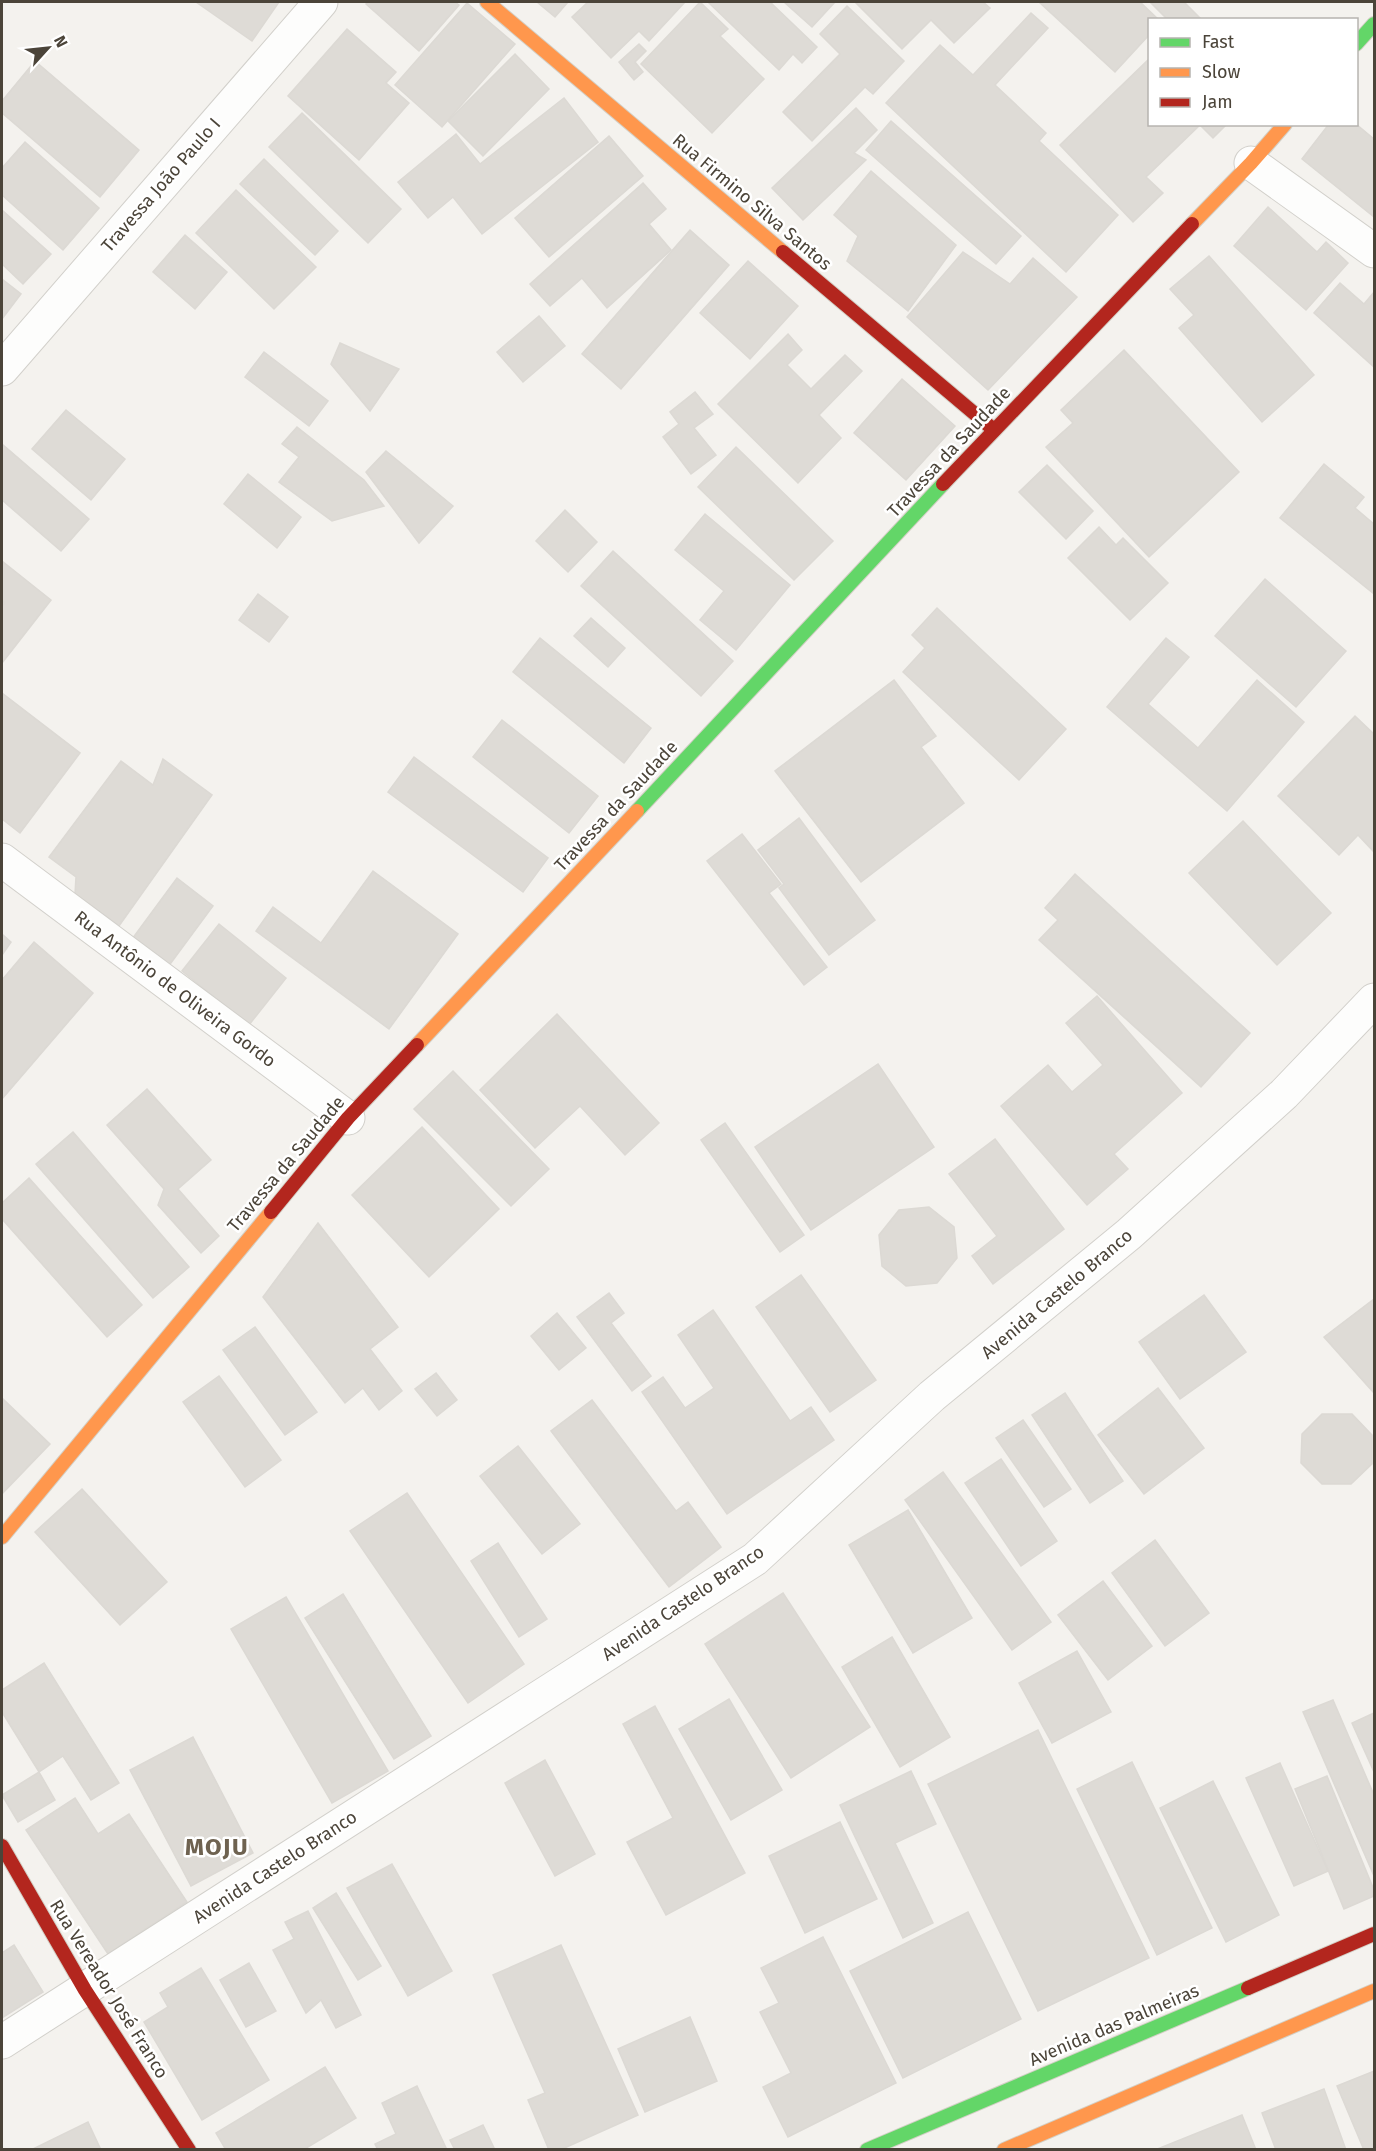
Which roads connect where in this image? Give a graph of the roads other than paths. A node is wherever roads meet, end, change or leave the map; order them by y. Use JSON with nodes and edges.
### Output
{"nodes":[{"id":1,"x":321,"y":2,"type":"edge"},
{"id":2,"x":487,"y":2,"type":"edge"},
{"id":3,"x":1374,"y":24,"type":"edge"},
{"id":4,"x":1358,"y":42,"type":"edge"},
{"id":5,"x":1283,"y":126,"type":"edge"},
{"id":6,"x":1251,"y":163,"type":"junction"},
{"id":7,"x":1374,"y":251,"type":"edge"},
{"id":8,"x":2,"y":369,"type":"edge"},
{"id":9,"x":994,"y":430,"type":"junction"},
{"id":10,"x":2,"y":860,"type":"edge"},
{"id":11,"x":1374,"y":1000,"type":"edge"},
{"id":12,"x":348,"y":1118,"type":"junction"},
{"id":13,"x":2,"y":1537,"type":"edge"},
{"id":14,"x":2,"y":1846,"type":"edge"},
{"id":15,"x":1374,"y":1934,"type":"edge"},
{"id":16,"x":85,"y":1990,"type":"junction"},
{"id":17,"x":1374,"y":1991,"type":"edge"},
{"id":18,"x":2,"y":2042,"type":"edge"},
{"id":19,"x":189,"y":2150,"type":"edge"},
{"id":20,"x":867,"y":2150,"type":"edge"},
{"id":21,"x":1004,"y":2150,"type":"edge"}],
"edges":[{"from":1,"to":8,"type":"street","name":"Travessa João Paulo I"},
{"from":2,"to":9,"type":"street","name":"Rua Firmino Silva Santos"},
{"from":3,"to":4,"type":"street"},
{"from":5,"to":6,"type":"street","name":"Travessa da Saudade"},
{"from":6,"to":7,"type":"street"},
{"from":6,"to":9,"type":"street","name":"Travessa da Saudade"},
{"from":9,"to":12,"type":"street","name":"Travessa da Saudade"},
{"from":10,"to":12,"type":"street","name":"Rua Antônio de Oliveira Gordo"},
{"from":11,"to":16,"type":"street","name":"Avenida Castelo Branco"},
{"from":12,"to":13,"type":"street","name":"Travessa da Saudade"},
{"from":14,"to":16,"type":"street","name":"Rua Vereador José Franco"},
{"from":15,"to":20,"type":"street","name":"Avenida das Palmeiras"},
{"from":16,"to":18,"type":"street","name":"Avenida Castelo Branco"},
{"from":16,"to":19,"type":"street","name":"Rua Vereador José Franco"},
{"from":17,"to":21,"type":"street"}]}
